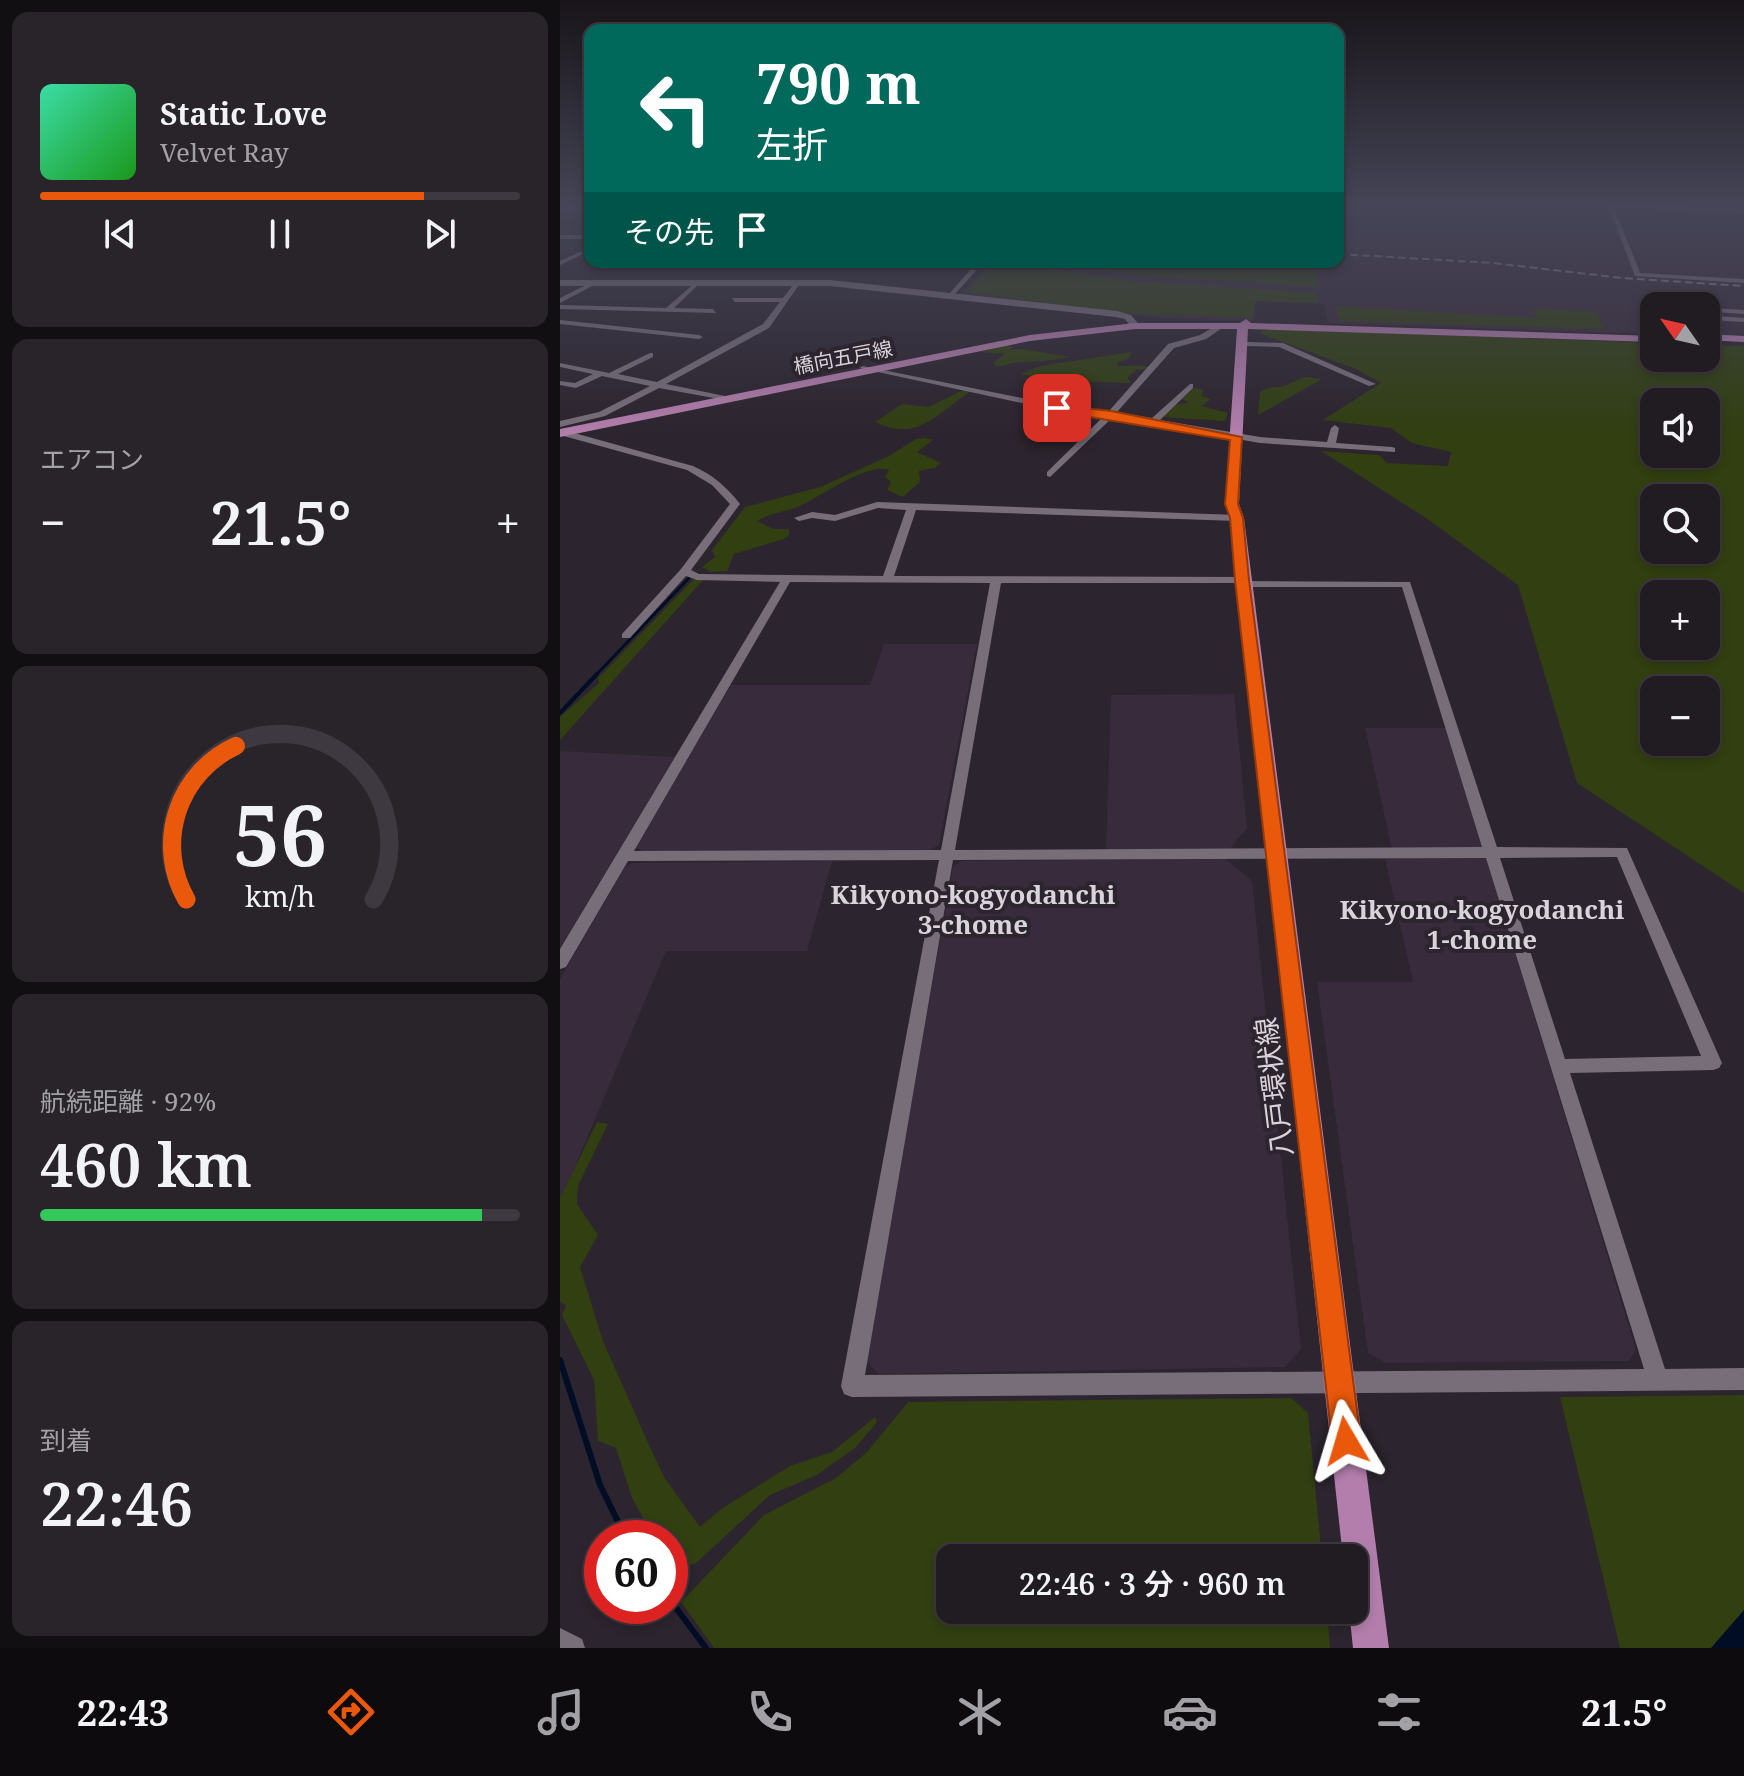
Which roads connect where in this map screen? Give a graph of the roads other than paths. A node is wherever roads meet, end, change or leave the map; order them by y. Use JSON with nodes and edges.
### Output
{"nodes":[{"id":1,"x":964,"y":281,"type":"edge"},
{"id":2,"x":798,"y":282,"type":"junction"},
{"id":3,"x":560,"y":283,"type":"edge"},
{"id":4,"x":592,"y":284,"type":"junction"},
{"id":5,"x":696,"y":284,"type":"junction"},
{"id":6,"x":952,"y":294,"type":"junction"},
{"id":7,"x":735,"y":300,"type":"dead end"},
{"id":8,"x":786,"y":300,"type":"junction"},
{"id":9,"x":560,"y":304,"type":"edge"},
{"id":10,"x":668,"y":310,"type":"junction"},
{"id":11,"x":713,"y":311,"type":"dead end"},
{"id":12,"x":1744,"y":312,"type":"edge"},
{"id":13,"x":658,"y":317,"type":"dead end"},
{"id":14,"x":1744,"y":320,"type":"edge"},
{"id":15,"x":560,"y":322,"type":"edge"},
{"id":16,"x":648,"y":324,"type":"dead end"},
{"id":17,"x":1134,"y":324,"type":"junction"},
{"id":18,"x":1246,"y":325,"type":"junction"},
{"id":19,"x":1219,"y":326,"type":"junction"},
{"id":20,"x":637,"y":330,"type":"junction"},
{"id":21,"x":699,"y":337,"type":"dead end"},
{"id":22,"x":1640,"y":338,"type":"edge"},
{"id":23,"x":1720,"y":339,"type":"edge"},
{"id":24,"x":1744,"y":340,"type":"edge"},
{"id":25,"x":1250,"y":344,"type":"junction"},
{"id":26,"x":650,"y":355,"type":"dead end"},
{"id":27,"x":560,"y":365,"type":"edge"},
{"id":28,"x":867,"y":369,"type":"junction"},
{"id":29,"x":606,"y":374,"type":"junction"},
{"id":30,"x":560,"y":383,"type":"edge"},
{"id":31,"x":1372,"y":384,"type":"dead end"},
{"id":32,"x":658,"y":385,"type":"junction"},
{"id":33,"x":1190,"y":386,"type":"dead end"},
{"id":34,"x":722,"y":398,"type":"junction"},
{"id":35,"x":1111,"y":414,"type":"junction"},
{"id":36,"x":1153,"y":422,"type":"junction"},
{"id":37,"x":1335,"y":428,"type":"dead end"},
{"id":38,"x":562,"y":429,"type":"edge"},
{"id":39,"x":1241,"y":438,"type":"junction"},
{"id":40,"x":1331,"y":446,"type":"junction"},
{"id":41,"x":1392,"y":450,"type":"dead end"},
{"id":42,"x":1050,"y":474,"type":"dead end"},
{"id":43,"x":912,"y":507,"type":"junction"},
{"id":44,"x":799,"y":518,"type":"dead end"},
{"id":45,"x":1237,"y":518,"type":"junction"},
{"id":46,"x":685,"y":571,"type":"junction"},
{"id":47,"x":787,"y":579,"type":"junction"},
{"id":48,"x":887,"y":580,"type":"junction"},
{"id":49,"x":996,"y":581,"type":"junction"},
{"id":50,"x":1242,"y":582,"type":"junction"},
{"id":51,"x":626,"y":636,"type":"dead end"},
{"id":52,"x":1491,"y":853,"type":"junction"},
{"id":53,"x":1275,"y":855,"type":"junction"},
{"id":54,"x":624,"y":856,"type":"junction"},
{"id":55,"x":947,"y":856,"type":"junction"},
{"id":56,"x":560,"y":963,"type":"edge"},
{"id":57,"x":1558,"y":1066,"type":"junction"},
{"id":58,"x":1658,"y":1379,"type":"junction"},
{"id":59,"x":1744,"y":1379,"type":"edge"},
{"id":60,"x":1339,"y":1382,"type":"junction"},
{"id":61,"x":560,"y":1640,"type":"edge"},
{"id":62,"x":573,"y":1648,"type":"edge"},
{"id":63,"x":1371,"y":1648,"type":"edge"}],
"edges":[{"from":1,"to":6,"type":"street"},
{"from":2,"to":5,"type":"street"},
{"from":2,"to":6,"type":"street"},
{"from":2,"to":8,"type":"street"},
{"from":3,"to":4,"type":"street"},
{"from":4,"to":5,"type":"street"},
{"from":4,"to":9,"type":"street"},
{"from":5,"to":10,"type":"street"},
{"from":6,"to":17,"type":"street"},
{"from":7,"to":8,"type":"street"},
{"from":8,"to":32,"type":"street"},
{"from":9,"to":10,"type":"street"},
{"from":10,"to":11,"type":"street"},
{"from":10,"to":13,"type":"street"},
{"from":12,"to":14,"type":"street"},
{"from":15,"to":20,"type":"street"},
{"from":16,"to":20,"type":"street"},
{"from":17,"to":18,"type":"main road"},
{"from":17,"to":19,"type":"main road"},
{"from":17,"to":28,"type":"main road","name":"橋向五戸線"},
{"from":18,"to":19,"type":"main road"},
{"from":18,"to":22,"type":"main road"},
{"from":18,"to":25,"type":"main road","name":"八戸環状線"},
{"from":18,"to":39,"type":"main road","name":"八戸環状線"},
{"from":19,"to":35,"type":"street"},
{"from":20,"to":21,"type":"street"},
{"from":23,"to":24,"type":"main road"},
{"from":25,"to":31,"type":"street"},
{"from":25,"to":39,"type":"main road","name":"八戸環状線"},
{"from":26,"to":29,"type":"street"},
{"from":27,"to":29,"type":"street"},
{"from":28,"to":34,"type":"main road","name":"橋向五戸線"},
{"from":28,"to":35,"type":"street"},
{"from":29,"to":30,"type":"street"},
{"from":29,"to":32,"type":"street"},
{"from":32,"to":34,"type":"street"},
{"from":32,"to":38,"type":"street"},
{"from":33,"to":36,"type":"street"},
{"from":34,"to":38,"type":"main road","name":"橋向五戸線"},
{"from":35,"to":36,"type":"street"},
{"from":35,"to":42,"type":"street"},
{"from":36,"to":39,"type":"street"},
{"from":37,"to":40,"type":"street"},
{"from":38,"to":46,"type":"street"},
{"from":39,"to":40,"type":"street"},
{"from":39,"to":45,"type":"main road","name":"八戸環状線"},
{"from":40,"to":41,"type":"street"},
{"from":43,"to":44,"type":"street"},
{"from":43,"to":45,"type":"street"},
{"from":43,"to":48,"type":"street"},
{"from":45,"to":50,"type":"main road","name":"八戸環状線"},
{"from":46,"to":47,"type":"street"},
{"from":46,"to":51,"type":"street"},
{"from":47,"to":48,"type":"street"},
{"from":47,"to":54,"type":"street"},
{"from":48,"to":49,"type":"street"},
{"from":49,"to":50,"type":"street"},
{"from":49,"to":55,"type":"street"},
{"from":50,"to":52,"type":"street"},
{"from":50,"to":53,"type":"main road","name":"八戸環状線"},
{"from":52,"to":53,"type":"street"},
{"from":52,"to":57,"type":"street"},
{"from":52,"to":57,"type":"street"},
{"from":53,"to":55,"type":"street"},
{"from":53,"to":60,"type":"main road","name":"八戸環状線"},
{"from":54,"to":55,"type":"street"},
{"from":54,"to":56,"type":"street"},
{"from":55,"to":60,"type":"street"},
{"from":57,"to":58,"type":"street"},
{"from":58,"to":59,"type":"street"},
{"from":58,"to":60,"type":"street"},
{"from":60,"to":63,"type":"main road","name":"八戸環状線"},
{"from":61,"to":62,"type":"street"}]}
